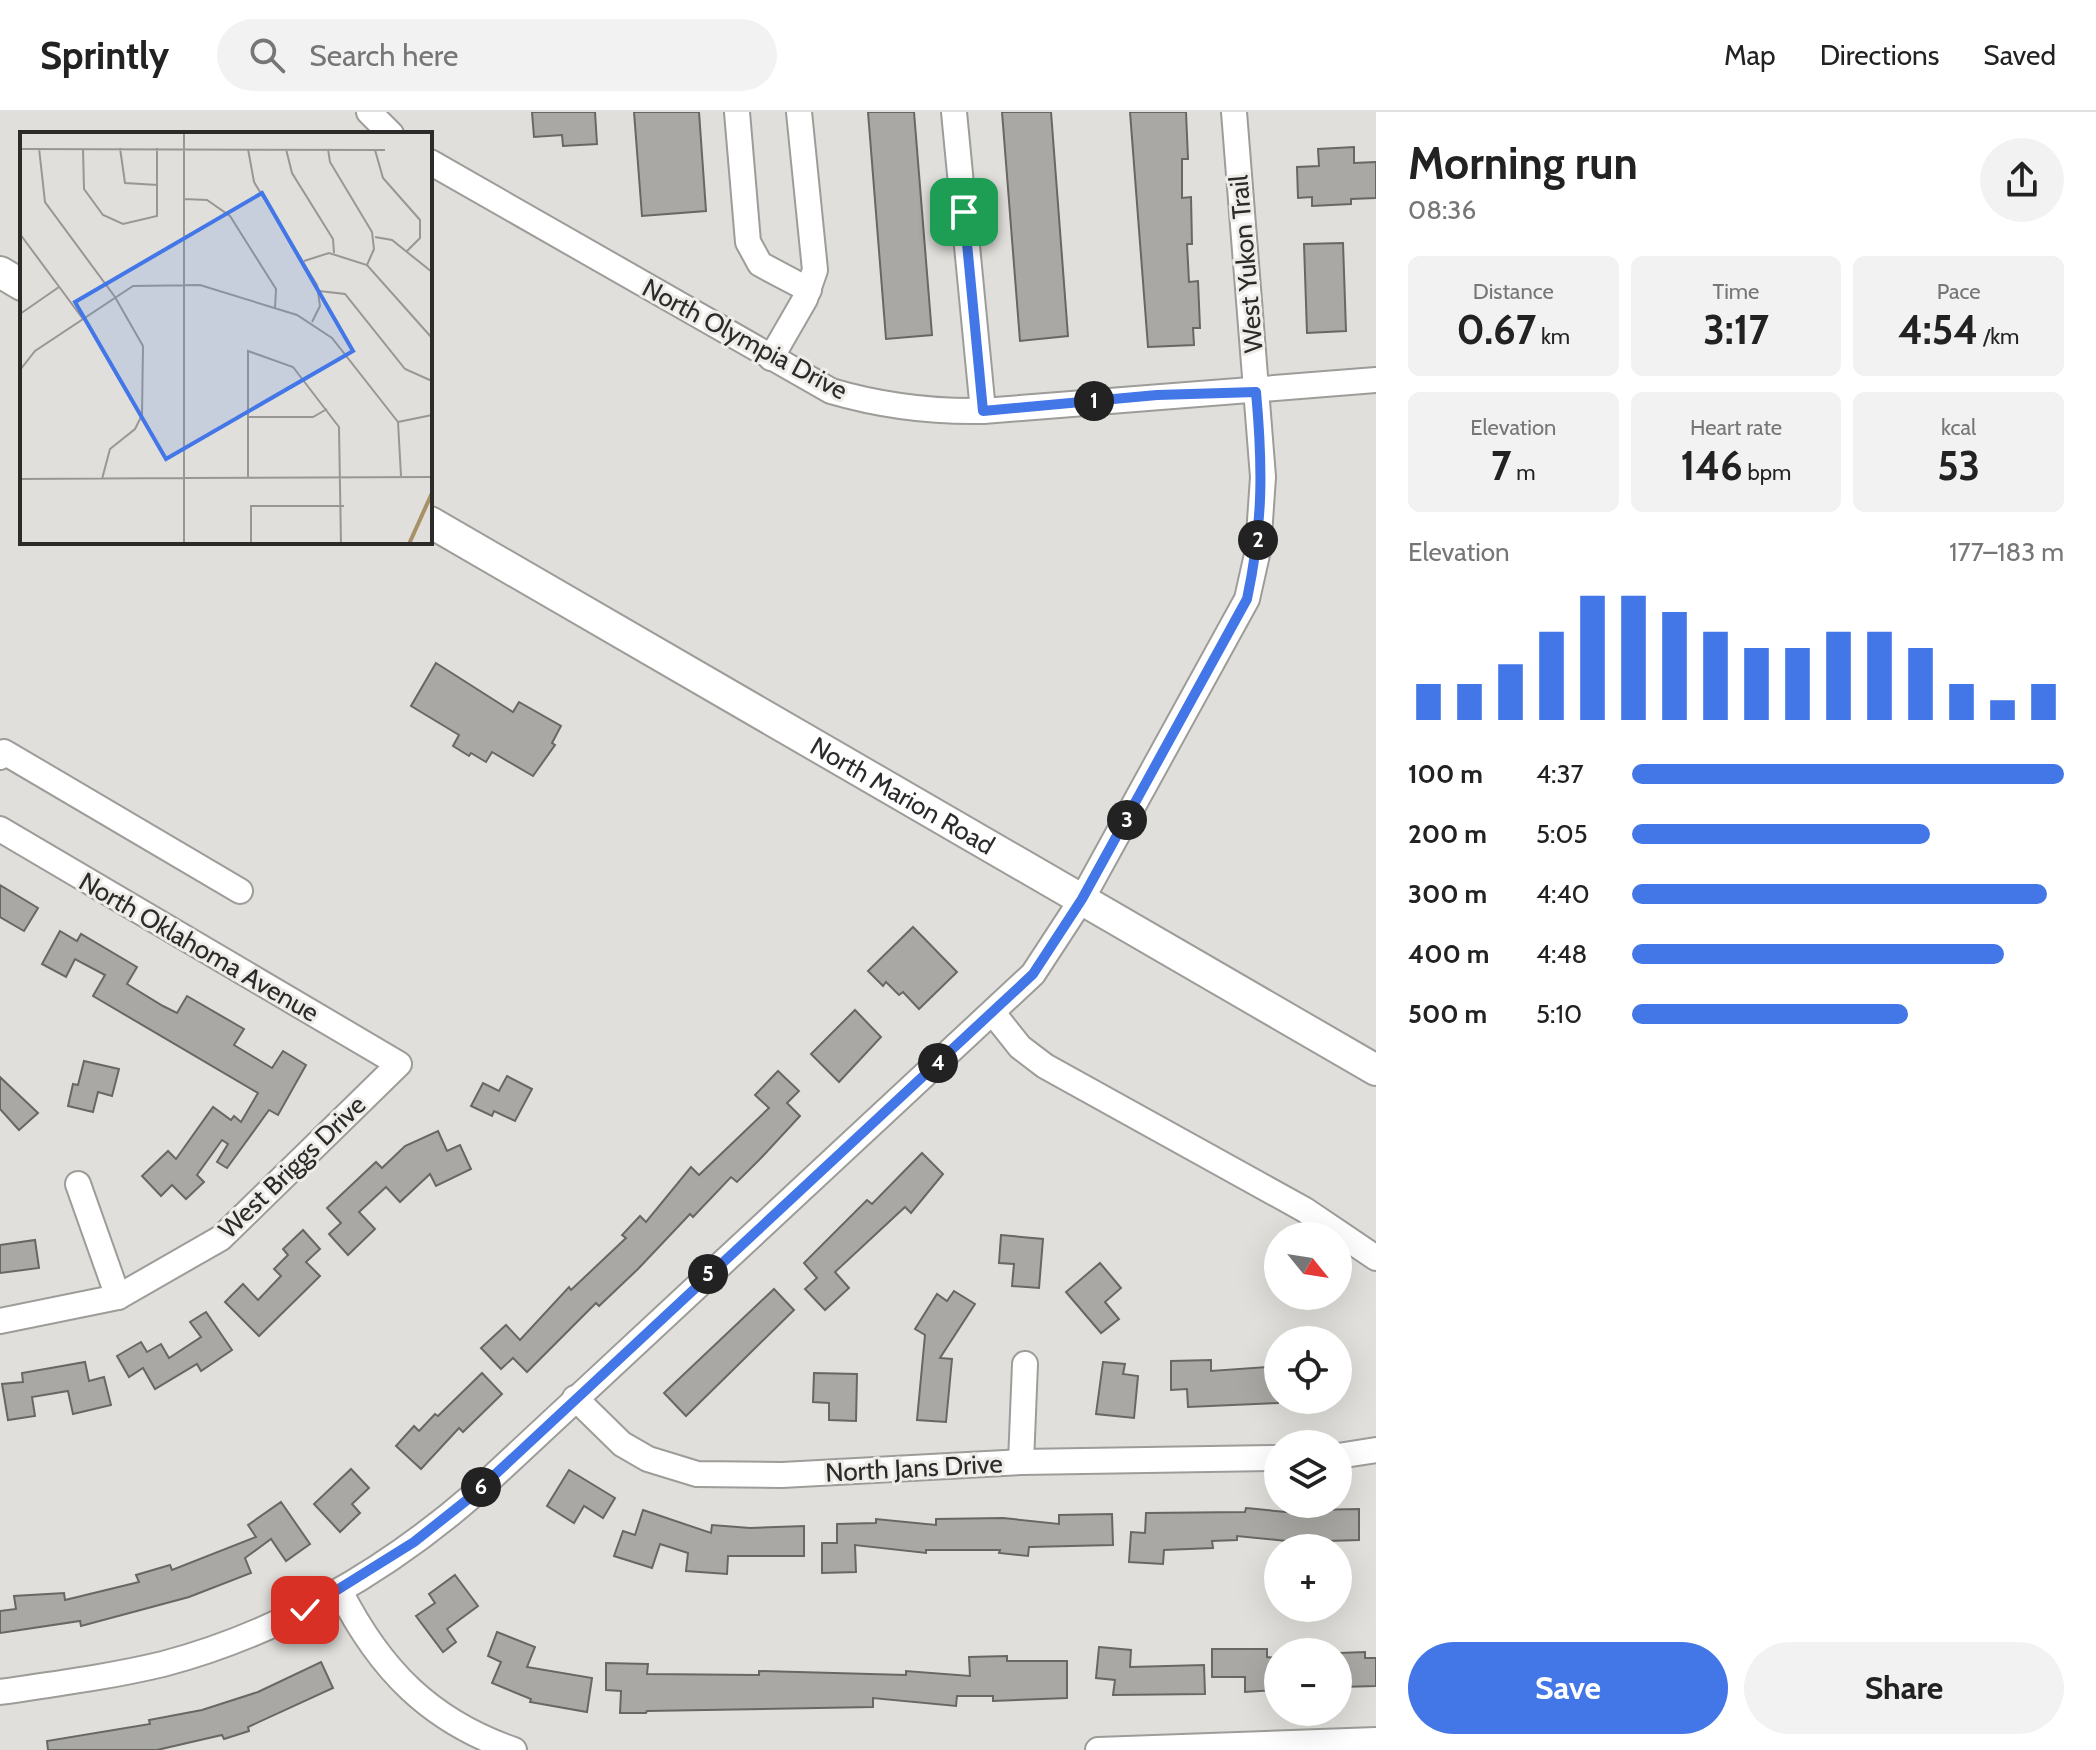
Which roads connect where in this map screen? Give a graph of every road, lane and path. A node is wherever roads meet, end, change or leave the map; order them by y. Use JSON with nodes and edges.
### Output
{"nodes":[{"id":1,"x":369,"y":112,"type":"edge"},
{"id":2,"x":737,"y":112,"type":"edge"},
{"id":3,"x":799,"y":112,"type":"edge"},
{"id":4,"x":954,"y":112,"type":"edge"},
{"id":5,"x":1234,"y":112,"type":"edge"},
{"id":6,"x":389,"y":132,"type":"edge"},
{"id":7,"x":432,"y":163,"type":"edge"},
{"id":8,"x":0,"y":272,"type":"edge"},
{"id":9,"x":20,"y":284,"type":"edge"},
{"id":10,"x":809,"y":290,"type":"junction"},
{"id":11,"x":771,"y":358,"type":"junction"},
{"id":12,"x":1376,"y":380,"type":"edge"},
{"id":13,"x":1256,"y":392,"type":"junction"},
{"id":14,"x":983,"y":411,"type":"junction"},
{"id":15,"x":432,"y":523,"type":"edge"},
{"id":16,"x":0,"y":757,"type":"edge"},
{"id":17,"x":0,"y":829,"type":"edge"},
{"id":18,"x":240,"y":891,"type":"dead end"},
{"id":19,"x":1082,"y":899,"type":"junction"},
{"id":20,"x":993,"y":1013,"type":"junction"},
{"id":21,"x":399,"y":1064,"type":"joint"},
{"id":22,"x":1376,"y":1070,"type":"edge"},
{"id":23,"x":78,"y":1184,"type":"dead end"},
{"id":24,"x":1376,"y":1258,"type":"edge"},
{"id":25,"x":118,"y":1297,"type":"junction"},
{"id":26,"x":0,"y":1321,"type":"edge"},
{"id":27,"x":1025,"y":1364,"type":"dead end"},
{"id":28,"x":575,"y":1398,"type":"junction"},
{"id":29,"x":1376,"y":1450,"type":"edge"},
{"id":30,"x":1352,"y":1454,"type":"edge"},
{"id":31,"x":1264,"y":1458,"type":"edge"},
{"id":32,"x":1021,"y":1462,"type":"junction"},
{"id":33,"x":340,"y":1591,"type":"junction"},
{"id":34,"x":0,"y":1692,"type":"edge"},
{"id":35,"x":1376,"y":1740,"type":"edge"},
{"id":36,"x":514,"y":1750,"type":"edge"},
{"id":37,"x":1098,"y":1750,"type":"edge"}],
"edges":[{"from":1,"to":6,"type":"street"},
{"from":2,"to":10,"type":"street"},
{"from":3,"to":10,"type":"street"},
{"from":4,"to":14,"type":"street"},
{"from":5,"to":13,"type":"street","name":"West Yukon Trail"},
{"from":7,"to":11,"type":"street","name":"North Olympia Drive"},
{"from":8,"to":9,"type":"main road"},
{"from":10,"to":11,"type":"street"},
{"from":11,"to":14,"type":"street","name":"North Olympia Drive"},
{"from":12,"to":13,"type":"street","name":"North Olympia Drive"},
{"from":13,"to":14,"type":"street","name":"North Olympia Drive"},
{"from":13,"to":19,"type":"street","name":"West Yukon Trail"},
{"from":15,"to":19,"type":"main road","name":"North Marion Road"},
{"from":16,"to":18,"type":"street"},
{"from":17,"to":21,"type":"street","name":"North Oklahoma Avenue"},
{"from":19,"to":20,"type":"street","name":"West Yukon Trail"},
{"from":19,"to":22,"type":"main road","name":"North Marion Road"},
{"from":20,"to":24,"type":"street"},
{"from":20,"to":28,"type":"street","name":"West Yukon Trail"},
{"from":21,"to":25,"type":"street","name":"West Briggs Drive"},
{"from":23,"to":25,"type":"street"},
{"from":25,"to":26,"type":"street","name":"West Briggs Drive"},
{"from":27,"to":32,"type":"street"},
{"from":28,"to":32,"type":"street","name":"North Jans Drive"},
{"from":28,"to":33,"type":"street","name":"West Yukon Trail"},
{"from":29,"to":30,"type":"street"},
{"from":31,"to":32,"type":"street","name":"North Jans Drive"},
{"from":33,"to":34,"type":"street","name":"West Yukon Trail"},
{"from":33,"to":36,"type":"street"},
{"from":35,"to":37,"type":"street"}]}
